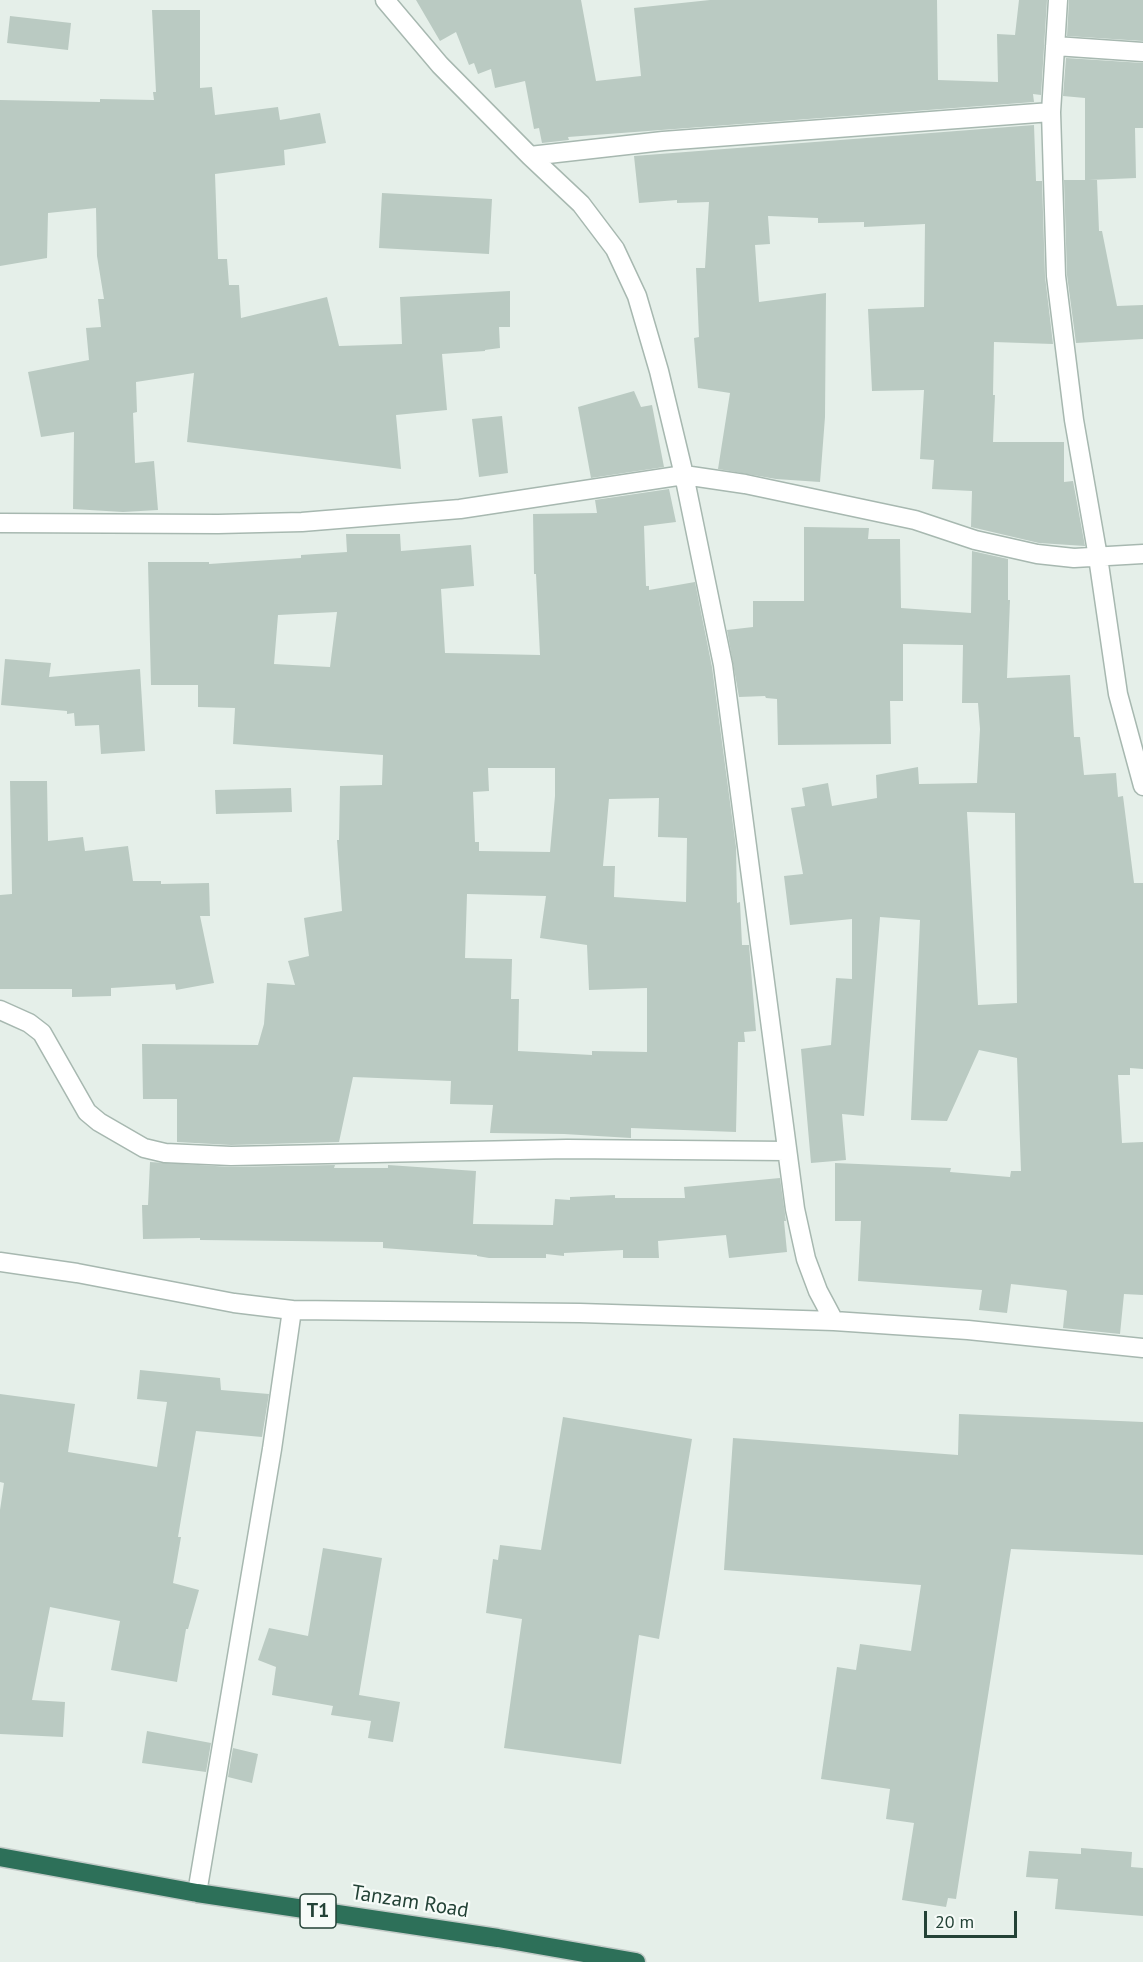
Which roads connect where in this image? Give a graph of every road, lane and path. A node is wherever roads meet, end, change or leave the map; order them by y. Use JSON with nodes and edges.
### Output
{"nodes":[{"id":1,"x":385,"y":0,"type":"edge"},
{"id":2,"x":1058,"y":0,"type":"edge"},
{"id":3,"x":1055,"y":45,"type":"junction"},
{"id":4,"x":1143,"y":52,"type":"edge"},
{"id":5,"x":1051,"y":112,"type":"junction"},
{"id":6,"x":530,"y":156,"type":"junction"},
{"id":7,"x":684,"y":475,"type":"junction"},
{"id":8,"x":0,"y":523,"type":"edge"},
{"id":9,"x":1143,"y":554,"type":"edge"},
{"id":10,"x":1098,"y":557,"type":"junction"},
{"id":11,"x":1143,"y":786,"type":"edge"},
{"id":12,"x":0,"y":1010,"type":"edge"},
{"id":13,"x":786,"y":1151,"type":"junction"},
{"id":14,"x":0,"y":1262,"type":"edge"},
{"id":15,"x":292,"y":1310,"type":"junction"},
{"id":16,"x":834,"y":1321,"type":"junction"},
{"id":17,"x":1143,"y":1348,"type":"edge"},
{"id":18,"x":0,"y":1857,"type":"edge"},
{"id":19,"x":198,"y":1893,"type":"junction"},
{"id":20,"x":636,"y":1962,"type":"edge"}],
"edges":[{"from":1,"to":6,"type":"street"},
{"from":2,"to":3,"type":"street"},
{"from":3,"to":4,"type":"street"},
{"from":3,"to":5,"type":"street"},
{"from":5,"to":6,"type":"street"},
{"from":5,"to":10,"type":"street"},
{"from":6,"to":7,"type":"street"},
{"from":7,"to":8,"type":"street"},
{"from":7,"to":10,"type":"street"},
{"from":7,"to":13,"type":"street"},
{"from":9,"to":10,"type":"street"},
{"from":10,"to":11,"type":"street"},
{"from":12,"to":13,"type":"street"},
{"from":13,"to":16,"type":"street"},
{"from":14,"to":15,"type":"street"},
{"from":15,"to":16,"type":"street"},
{"from":15,"to":19,"type":"street"},
{"from":16,"to":17,"type":"street"},
{"from":18,"to":19,"type":"highway","name":"Tanzam Road","number":"T1"},
{"from":19,"to":20,"type":"highway","name":"Tanzam Road","number":"T1"}]}
